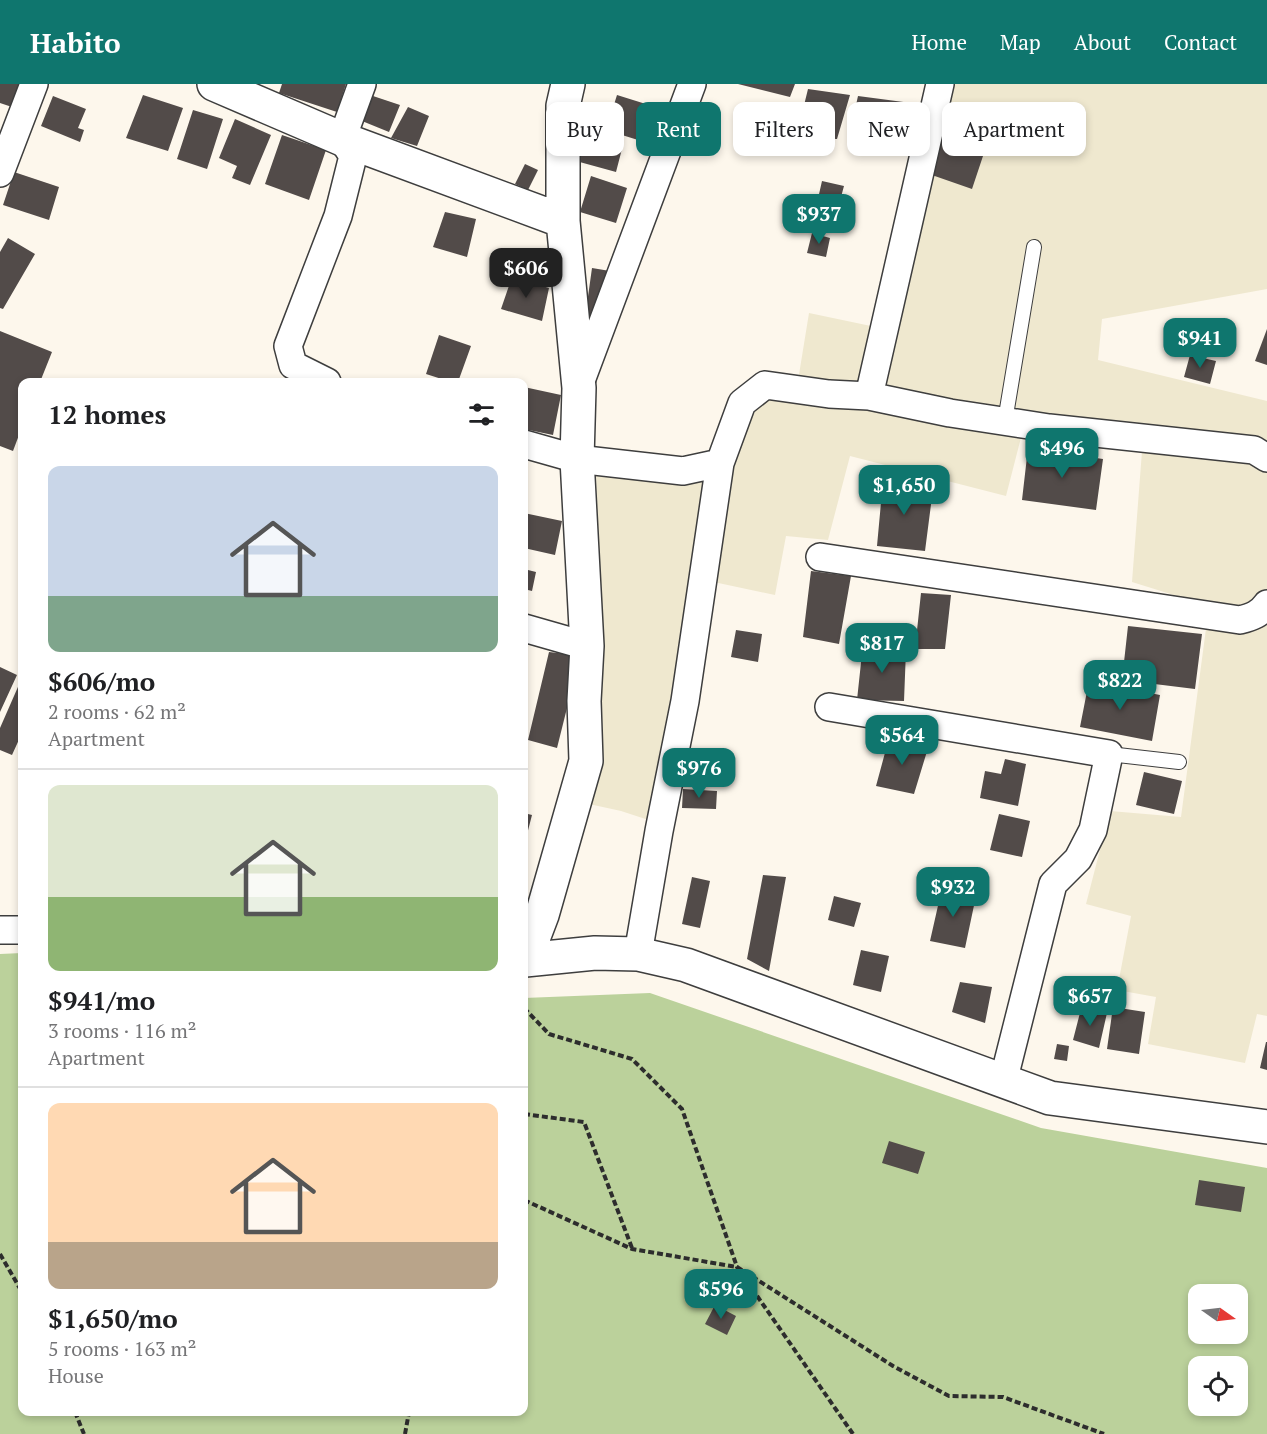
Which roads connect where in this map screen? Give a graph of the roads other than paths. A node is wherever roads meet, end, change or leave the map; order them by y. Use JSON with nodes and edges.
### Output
{"nodes":[{"id":1,"x":34,"y":84,"type":"edge"},
{"id":2,"x":214,"y":84,"type":"edge"},
{"id":3,"x":362,"y":84,"type":"edge"},
{"id":4,"x":568,"y":84,"type":"edge"},
{"id":5,"x":692,"y":84,"type":"edge"},
{"id":6,"x":940,"y":84,"type":"edge"},
{"id":7,"x":342,"y":139,"type":"junction"},
{"id":8,"x":0,"y":173,"type":"edge"},
{"id":9,"x":563,"y":221,"type":"junction"},
{"id":10,"x":1034,"y":247,"type":"dead end"},
{"id":11,"x":319,"y":378,"type":"edge"},
{"id":12,"x":579,"y":388,"type":"junction"},
{"id":13,"x":869,"y":396,"type":"junction"},
{"id":14,"x":1005,"y":421,"type":"junction"},
{"id":15,"x":528,"y":445,"type":"edge"},
{"id":16,"x":1267,"y":458,"type":"edge"},
{"id":17,"x":577,"y":459,"type":"junction"},
{"id":18,"x":720,"y":463,"type":"junction"},
{"id":19,"x":820,"y":557,"type":"dead end"},
{"id":20,"x":1267,"y":604,"type":"edge"},
{"id":21,"x":528,"y":629,"type":"edge"},
{"id":22,"x":587,"y":646,"type":"junction"},
{"id":23,"x":829,"y":707,"type":"dead end"},
{"id":24,"x":1109,"y":754,"type":"junction"},
{"id":25,"x":1179,"y":762,"type":"dead end"},
{"id":26,"x":0,"y":930,"type":"edge"},
{"id":27,"x":18,"y":930,"type":"edge"},
{"id":28,"x":528,"y":951,"type":"edge"},
{"id":29,"x":638,"y":954,"type":"junction"},
{"id":30,"x":528,"y":960,"type":"edge"},
{"id":31,"x":1003,"y":1082,"type":"junction"},
{"id":32,"x":1267,"y":1127,"type":"edge"}],
"edges":[{"from":1,"to":8,"type":"street"},
{"from":2,"to":7,"type":"street"},
{"from":3,"to":7,"type":"street"},
{"from":4,"to":9,"type":"street"},
{"from":5,"to":12,"type":"street"},
{"from":6,"to":13,"type":"street"},
{"from":7,"to":9,"type":"street"},
{"from":7,"to":11,"type":"street"},
{"from":9,"to":12,"type":"street"},
{"from":10,"to":14,"type":"lane"},
{"from":12,"to":17,"type":"street"},
{"from":13,"to":14,"type":"street"},
{"from":13,"to":18,"type":"street"},
{"from":14,"to":16,"type":"street"},
{"from":15,"to":17,"type":"street"},
{"from":17,"to":18,"type":"street"},
{"from":17,"to":22,"type":"street"},
{"from":18,"to":29,"type":"street"},
{"from":19,"to":20,"type":"street"},
{"from":21,"to":22,"type":"street"},
{"from":22,"to":28,"type":"street"},
{"from":23,"to":24,"type":"street"},
{"from":24,"to":25,"type":"lane"},
{"from":24,"to":31,"type":"street"},
{"from":26,"to":27,"type":"street"},
{"from":29,"to":30,"type":"street"},
{"from":29,"to":31,"type":"street"},
{"from":31,"to":32,"type":"street"}]}
